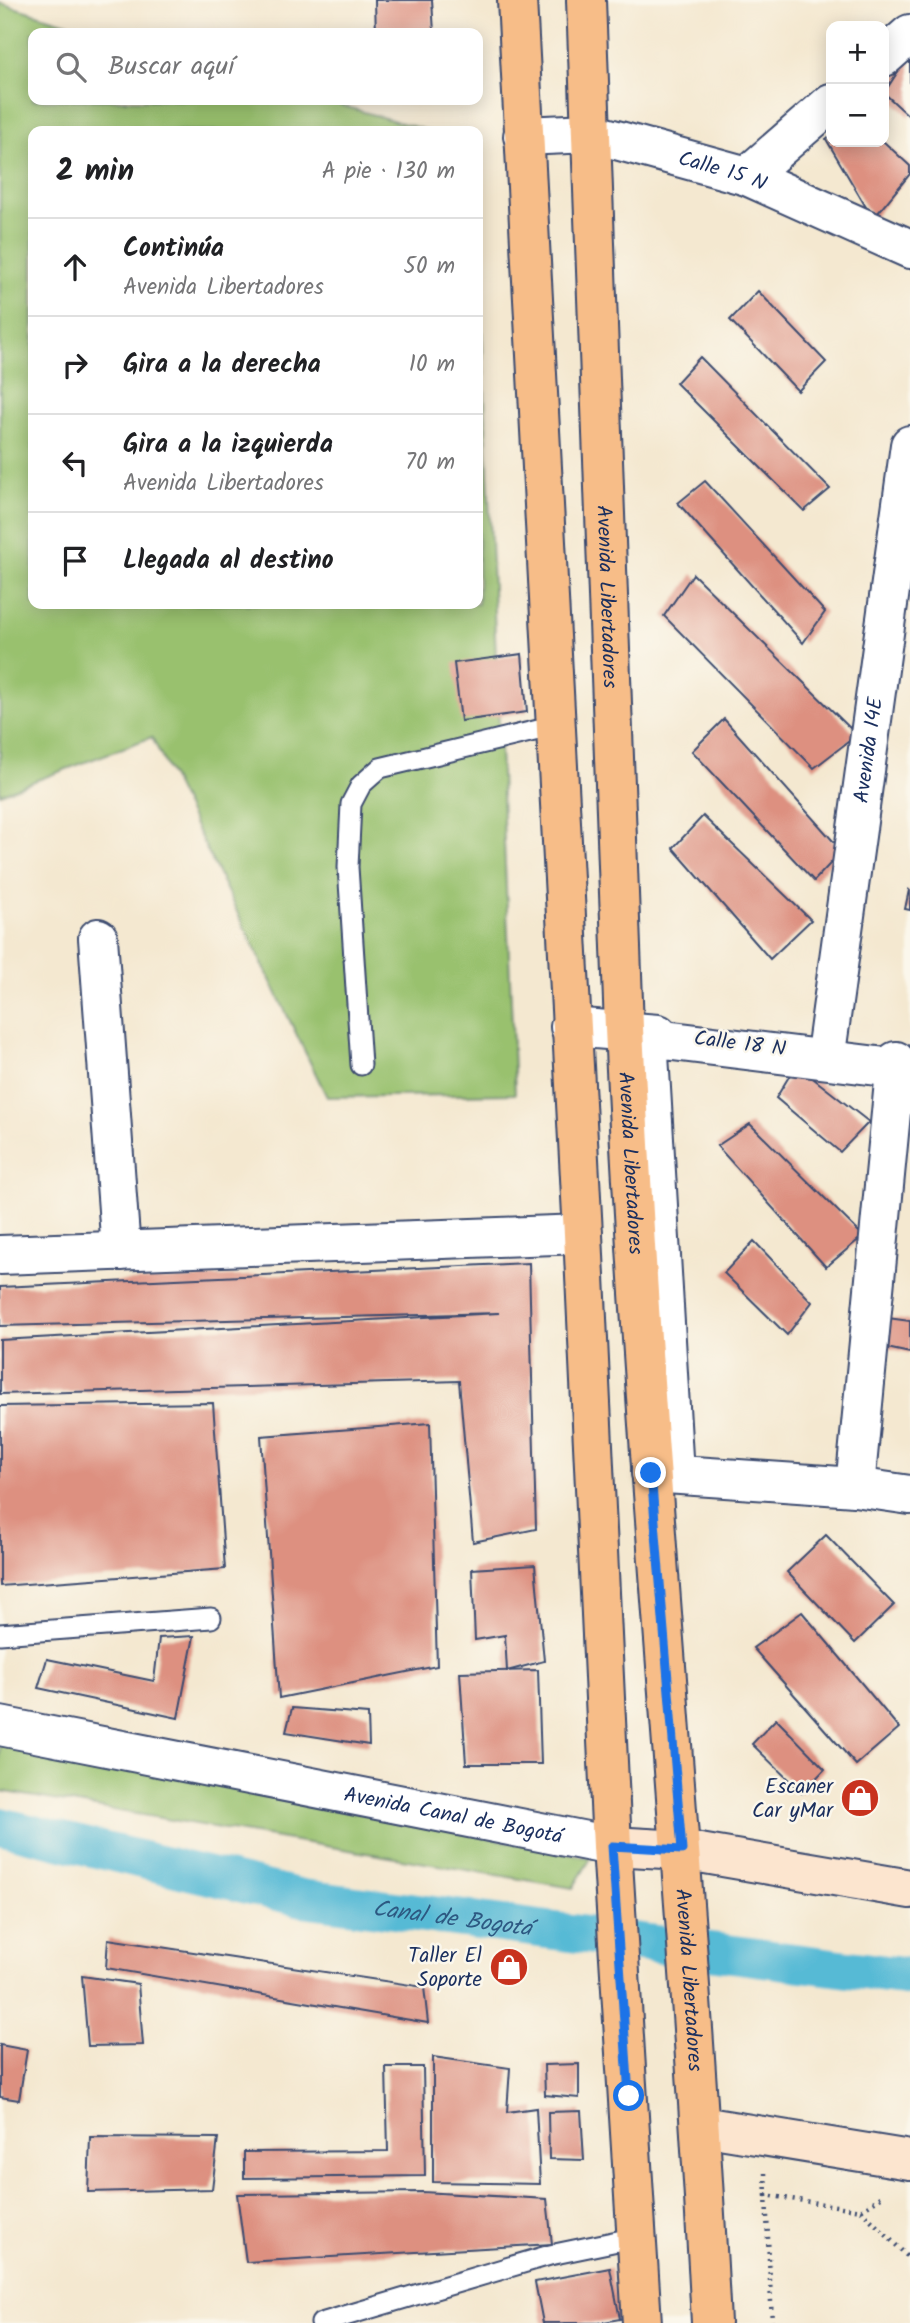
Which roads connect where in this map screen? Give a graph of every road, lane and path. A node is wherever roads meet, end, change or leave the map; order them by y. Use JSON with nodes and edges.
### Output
{"nodes":[{"id":1,"x":517,"y":0,"type":"edge"},
{"id":2,"x":586,"y":0,"type":"edge"},
{"id":3,"x":910,"y":34,"type":"edge"},
{"id":4,"x":889,"y":53,"type":"edge"},
{"id":5,"x":826,"y":107,"type":"edge"},
{"id":6,"x":592,"y":133,"type":"junction"},
{"id":7,"x":523,"y":136,"type":"junction"},
{"id":8,"x":747,"y":176,"type":"junction"},
{"id":9,"x":910,"y":249,"type":"edge"},
{"id":10,"x":910,"y":445,"type":"edge"},
{"id":11,"x":555,"y":726,"type":"junction"},
{"id":12,"x":98,"y":937,"type":"dead end"},
{"id":13,"x":570,"y":1027,"type":"junction"},
{"id":14,"x":625,"y":1030,"type":"junction"},
{"id":15,"x":826,"y":1053,"type":"junction"},
{"id":16,"x":361,"y":1065,"type":"dead end"},
{"id":17,"x":903,"y":1065,"type":"edge"},
{"id":18,"x":583,"y":1234,"type":"junction"},
{"id":19,"x":121,"y":1251,"type":"junction"},
{"id":20,"x":0,"y":1255,"type":"edge"},
{"id":21,"x":662,"y":1474,"type":"junction"},
{"id":22,"x":855,"y":1487,"type":"junction"},
{"id":23,"x":910,"y":1495,"type":"edge"},
{"id":24,"x":211,"y":1618,"type":"dead end"},
{"id":25,"x":0,"y":1634,"type":"edge"},
{"id":26,"x":0,"y":1726,"type":"edge"},
{"id":27,"x":613,"y":1859,"type":"junction"},
{"id":28,"x":681,"y":1868,"type":"junction"},
{"id":29,"x":910,"y":1889,"type":"edge"},
{"id":30,"x":700,"y":2115,"type":"junction"},
{"id":31,"x":763,"y":2136,"type":"junction"},
{"id":32,"x":910,"y":2160,"type":"edge"},
{"id":33,"x":889,"y":2192,"type":"dead end"},
{"id":34,"x":766,"y":2195,"type":"junction"},
{"id":35,"x":861,"y":2210,"type":"junction"},
{"id":36,"x":637,"y":2237,"type":"junction"},
{"id":37,"x":910,"y":2259,"type":"edge"},
{"id":38,"x":321,"y":2323,"type":"edge"},
{"id":39,"x":642,"y":2323,"type":"edge"},
{"id":40,"x":711,"y":2323,"type":"edge"},
{"id":41,"x":772,"y":2323,"type":"edge"}],
"edges":[{"from":1,"to":7,"type":"main road"},
{"from":2,"to":6,"type":"main road","name":"Avenida Libertadores"},
{"from":3,"to":4,"type":"street"},
{"from":5,"to":8,"type":"street"},
{"from":6,"to":7,"type":"street","name":"Calle 15 N"},
{"from":6,"to":8,"type":"street","name":"Calle 15 N"},
{"from":6,"to":14,"type":"main road","name":"Avenida Libertadores"},
{"from":7,"to":11,"type":"main road"},
{"from":8,"to":9,"type":"street","name":"Calle 15 N"},
{"from":10,"to":15,"type":"street","name":"Avenida 14E"},
{"from":11,"to":13,"type":"main road"},
{"from":11,"to":16,"type":"lane"},
{"from":12,"to":19,"type":"street"},
{"from":13,"to":14,"type":"street","name":"Calle 18 N"},
{"from":13,"to":18,"type":"main road"},
{"from":14,"to":15,"type":"street","name":"Calle 18 N"},
{"from":14,"to":21,"type":"main road","name":"Avenida Libertadores"},
{"from":15,"to":17,"type":"street","name":"Calle 18 N"},
{"from":17,"to":21,"type":"street"},
{"from":17,"to":22,"type":"street"},
{"from":18,"to":19,"type":"street"},
{"from":18,"to":27,"type":"main road"},
{"from":19,"to":20,"type":"street"},
{"from":21,"to":22,"type":"street"},
{"from":21,"to":28,"type":"main road","name":"Avenida Libertadores"},
{"from":22,"to":23,"type":"street"},
{"from":24,"to":25,"type":"lane"},
{"from":26,"to":27,"type":"street","name":"Avenida Canal de Bogotá"},
{"from":27,"to":28,"type":"main road","name":"Avenida Canal de Bogotá"},
{"from":27,"to":36,"type":"main road"},
{"from":28,"to":29,"type":"main road","name":"Avenida Canal de Bogotá"},
{"from":28,"to":30,"type":"main road","name":"Avenida Libertadores"},
{"from":30,"to":31,"type":"main road"},
{"from":30,"to":40,"type":"main road","name":"Avenida Libertadores"},
{"from":31,"to":32,"type":"main road"},
{"from":31,"to":34,"type":"path"},
{"from":33,"to":35,"type":"path"},
{"from":34,"to":35,"type":"path"},
{"from":34,"to":41,"type":"path"},
{"from":35,"to":37,"type":"path"},
{"from":36,"to":38,"type":"lane"},
{"from":36,"to":39,"type":"main road"}]}
